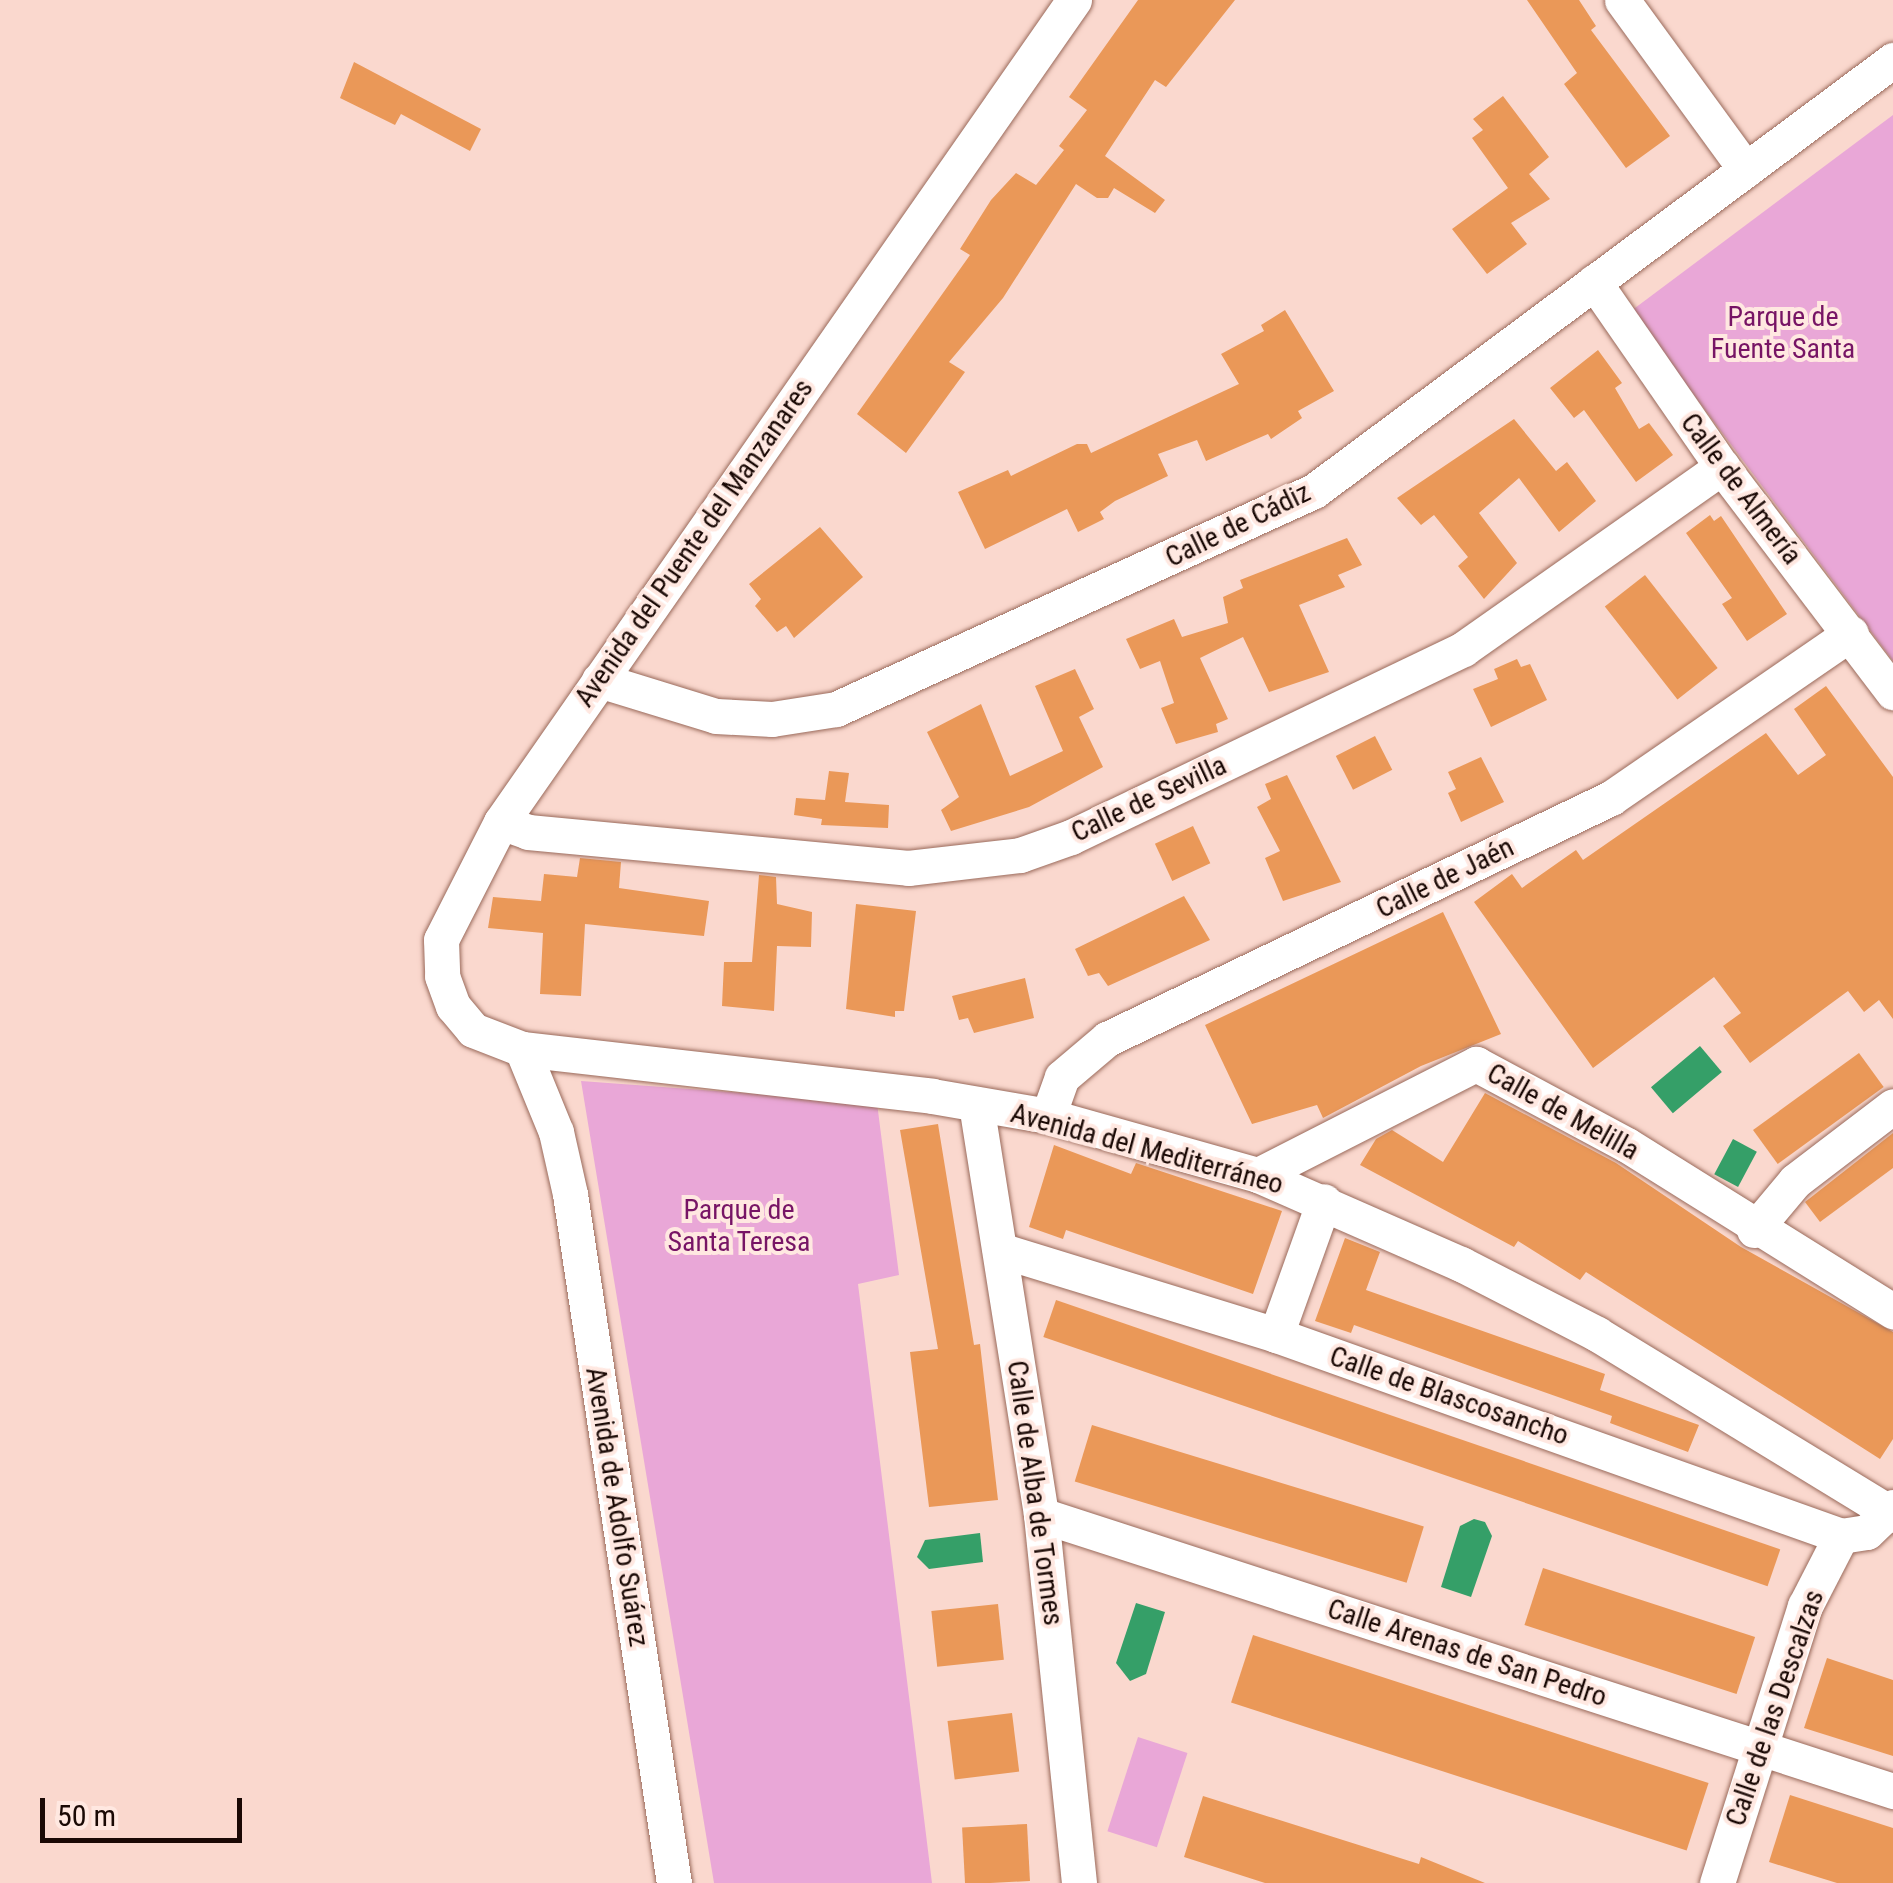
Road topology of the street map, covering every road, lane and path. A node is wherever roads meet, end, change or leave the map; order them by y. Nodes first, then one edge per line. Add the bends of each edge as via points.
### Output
1 (1074, 0) edge
2 (1622, 0) edge
3 (1893, 60) edge
4 (1746, 170) junction
5 (1594, 282) junction
6 (1722, 467) junction
7 (1851, 634) junction
8 (599, 680) junction
9 (1893, 692) edge
10 (502, 822) junction
11 (522, 1049) junction
12 (560, 1055) junction
13 (976, 1104) junction
14 (1893, 1106) edge
15 (1048, 1116) junction
16 (556, 1132) junction
17 (1258, 1175) junction
18 (1324, 1201) junction
19 (1754, 1230) junction
20 (1000, 1250) junction
21 (1893, 1311) edge
22 (1276, 1335) junction
23 (1892, 1512) edge
24 (1041, 1515) junction
25 (1841, 1536) junction
26 (1760, 1748) junction
27 (1893, 1790) edge
28 (1089, 1880) edge
29 (674, 1883) edge
30 (1717, 1883) edge

1 - 8 street, Avenida del Puente del Manzanares
2 - 4 street
3 - 4 street, Calle de Cádiz
4 - 5 street, Calle de Cádiz
5 - 6 street, Calle de Almería
5 - 8 street, Calle de Cádiz via 1314,490 836,709 772,719 716,716
6 - 7 street, Calle de Almería
6 - 10 street, Calle de Sevilla via 1463,649 1071,837 1020,854 908,868 528,832
7 - 9 street, Calle de Almería
7 - 15 street, Calle de Jaén via 1612,798 1108,1040 1062,1077
8 - 10 street, Avenida del Puente del Manzanares
10 - 11 street, Avenida del Puente del Manzanares via 446,926 442,976 453,1006 473,1030
11 - 12 street, Avenida del Puente del Manzanares
11 - 16 street, Avenida de Adolfo Suárez
12 - 13 street, Avenida del Mediterráneo
12 - 16 street, Avenida de Adolfo Suárez
13 - 15 street, Avenida del Mediterráneo
13 - 20 street, Calle de Alba de Tormes
14 - 19 street via 1795,1181
15 - 17 street, Avenida del Mediterráneo
16 - 29 street, Avenida de Adolfo Suárez
17 - 18 street, Avenida del Mediterráneo
17 - 19 street, Calle de Melilla via 1476,1064 1627,1145
18 - 22 street
18 - 23 street, Avenida del Mediterráneo via 1597,1334
19 - 21 street, Calle de Melilla
20 - 22 street, Calle de Blascosancho
20 - 24 street, Calle de Alba de Tormes
22 - 25 street, Calle de Blascosancho
23 - 25 street via 1867,1532
24 - 26 street, Calle Arenas de San Pedro
24 - 28 street, Calle de Alba de Tormes
25 - 26 street, Calle de las Descalzas via 1805,1606
26 - 27 street, Calle Arenas de San Pedro
26 - 30 street, Calle de las Descalzas

